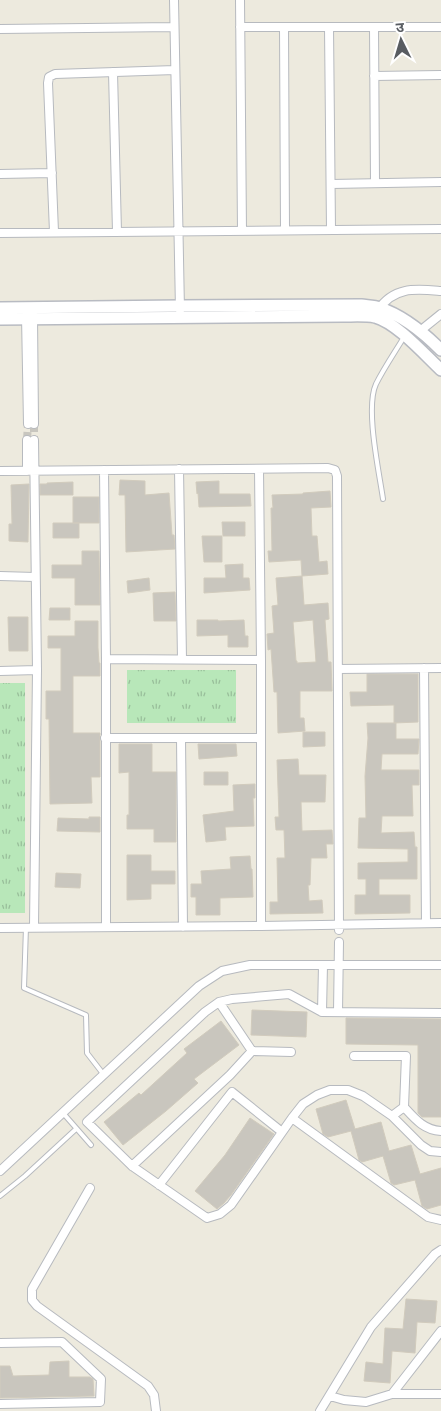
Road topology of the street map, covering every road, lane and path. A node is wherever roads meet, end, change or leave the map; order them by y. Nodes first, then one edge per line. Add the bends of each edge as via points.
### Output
1 (174, 0) edge
2 (240, 0) edge
3 (174, 27) junction
4 (240, 27) junction
5 (284, 27) junction
6 (329, 27) junction
7 (374, 27) junction
8 (441, 27) edge
9 (0, 29) edge
10 (175, 70) junction
11 (112, 72) junction
12 (441, 75) edge
13 (374, 76) junction
14 (52, 173) junction
15 (0, 174) edge
16 (441, 182) edge
17 (375, 183) junction
18 (331, 184) junction
19 (441, 229) edge
20 (242, 230) junction
21 (285, 230) junction
22 (331, 230) junction
23 (178, 231) junction
24 (54, 232) junction
25 (117, 232) junction
26 (0, 233) edge
27 (441, 291) edge
28 (0, 308) edge
29 (180, 311) junction
30 (377, 312) junction
31 (29, 314) junction
32 (441, 314) edge
33 (0, 319) edge
34 (420, 331) junction
35 (405, 335) junction
36 (441, 350) edge
37 (441, 370) edge
38 (31, 424) tunnel mouth
39 (31, 440) tunnel mouth
40 (179, 469) junction
41 (259, 469) junction
42 (104, 470) junction
43 (0, 471) edge
44 (31, 471) junction
45 (383, 500) dead end
46 (0, 576) edge
47 (35, 576) junction
48 (106, 659) junction
49 (182, 659) junction
50 (261, 660) junction
51 (424, 668) junction
52 (441, 668) edge
53 (338, 669) junction
54 (37, 670) junction
55 (0, 671) edge
56 (105, 738) junction
57 (181, 738) junction
58 (260, 738) junction
59 (426, 923) junction
60 (441, 923) edge
61 (183, 926) junction
62 (261, 926) junction
63 (30, 927) junction
64 (106, 927) junction
65 (339, 927) junction
66 (0, 928) edge
67 (339, 942) dead end
68 (441, 965) edge
69 (323, 966) junction
70 (339, 966) junction
71 (219, 1002) junction
72 (322, 1012) junction
73 (338, 1012) junction
74 (441, 1013) edge
75 (252, 1051) junction
76 (291, 1052) dead end
77 (354, 1056) dead end
78 (104, 1075) junction
79 (404, 1107) junction
80 (63, 1113) junction
81 (392, 1116) junction
82 (292, 1118) junction
83 (76, 1129) junction
84 (441, 1131) edge
85 (282, 1132) junction
86 (91, 1145) dead end
87 (441, 1152) edge
88 (132, 1166) junction
89 (0, 1171) edge
90 (159, 1185) junction
91 (90, 1188) dead end
92 (0, 1196) edge
93 (441, 1220) edge
94 (441, 1250) edge
95 (441, 1331) edge
96 (0, 1343) edge
97 (392, 1394) junction
98 (441, 1394) edge
99 (330, 1396) junction
100 (0, 1404) edge
101 (156, 1411) edge
102 (320, 1411) edge

1 - 3 street
2 - 4 street
3 - 9 street
3 - 10 street
4 - 5 street
4 - 20 street
5 - 6 street
5 - 21 street
6 - 7 street
6 - 18 street
7 - 8 street
7 - 13 street
10 - 11 street
10 - 23 street
11 - 14 street via 55,74 49,77
11 - 25 street
12 - 13 street
13 - 17 street
14 - 15 street
14 - 24 street
16 - 17 street
17 - 18 street
18 - 22 street
19 - 22 street
20 - 21 street
20 - 23 street
21 - 22 street
23 - 25 street
23 - 29 street
24 - 25 street
24 - 26 street
27 - 30 street via 405,290 394,294
28 - 31 street
29 - 30 street via 343,305
29 - 31 street
30 - 34 street via 400,317
30 - 35 street
31 - 33 street
31 - 38 street
32 - 34 street
34 - 36 street
35 - 37 street
35 - 45 lane via 376,385 372,399 373,432
39 - 44 street
40 - 41 street
40 - 42 street
40 - 49 street
41 - 50 street
41 - 53 street via 328,468 335,470 338,476
42 - 44 street
42 - 48 street
43 - 44 street
44 - 47 street
46 - 47 street
47 - 54 street
48 - 49 street
48 - 56 street
49 - 50 street
50 - 58 street
51 - 52 street
51 - 53 street
51 - 59 street
53 - 65 street
54 - 55 street
54 - 63 street
56 - 57 street
56 - 64 street
57 - 58 street
57 - 61 street
58 - 62 street
59 - 60 street
59 - 65 street
61 - 62 street
61 - 64 street
62 - 65 street
63 - 64 street
63 - 66 street
63 - 78 lane via 24,988 86,1015 87,1053
67 - 70 street
68 - 70 street
69 - 70 street
69 - 72 street
69 - 78 street via 250,965 222,971 199,986
70 - 73 street
71 - 72 street via 289,994
71 - 75 street
71 - 88 street via 87,1122
72 - 73 street
73 - 74 street
75 - 76 street
75 - 88 street via 230,1076
77 - 79 street via 406,1056
78 - 80 street
79 - 81 street
79 - 84 street via 420,1124
80 - 83 lane
80 - 89 street
81 - 82 street via 363,1096 348,1090 330,1090 303,1104
81 - 87 street via 421,1145 430,1151
82 - 85 street
82 - 93 street via 428,1217
83 - 86 lane
83 - 92 lane
85 - 90 street via 231,1205 220,1214 207,1218
85 - 90 street via 232,1092
88 - 90 street
91 - 101 street via 32,1289 32,1300 148,1386 154,1395
94 - 99 street via 371,1327
95 - 97 street
96 - 100 street via 62,1342 101,1378 100,1402
97 - 98 street
97 - 99 street via 366,1402
99 - 102 street

